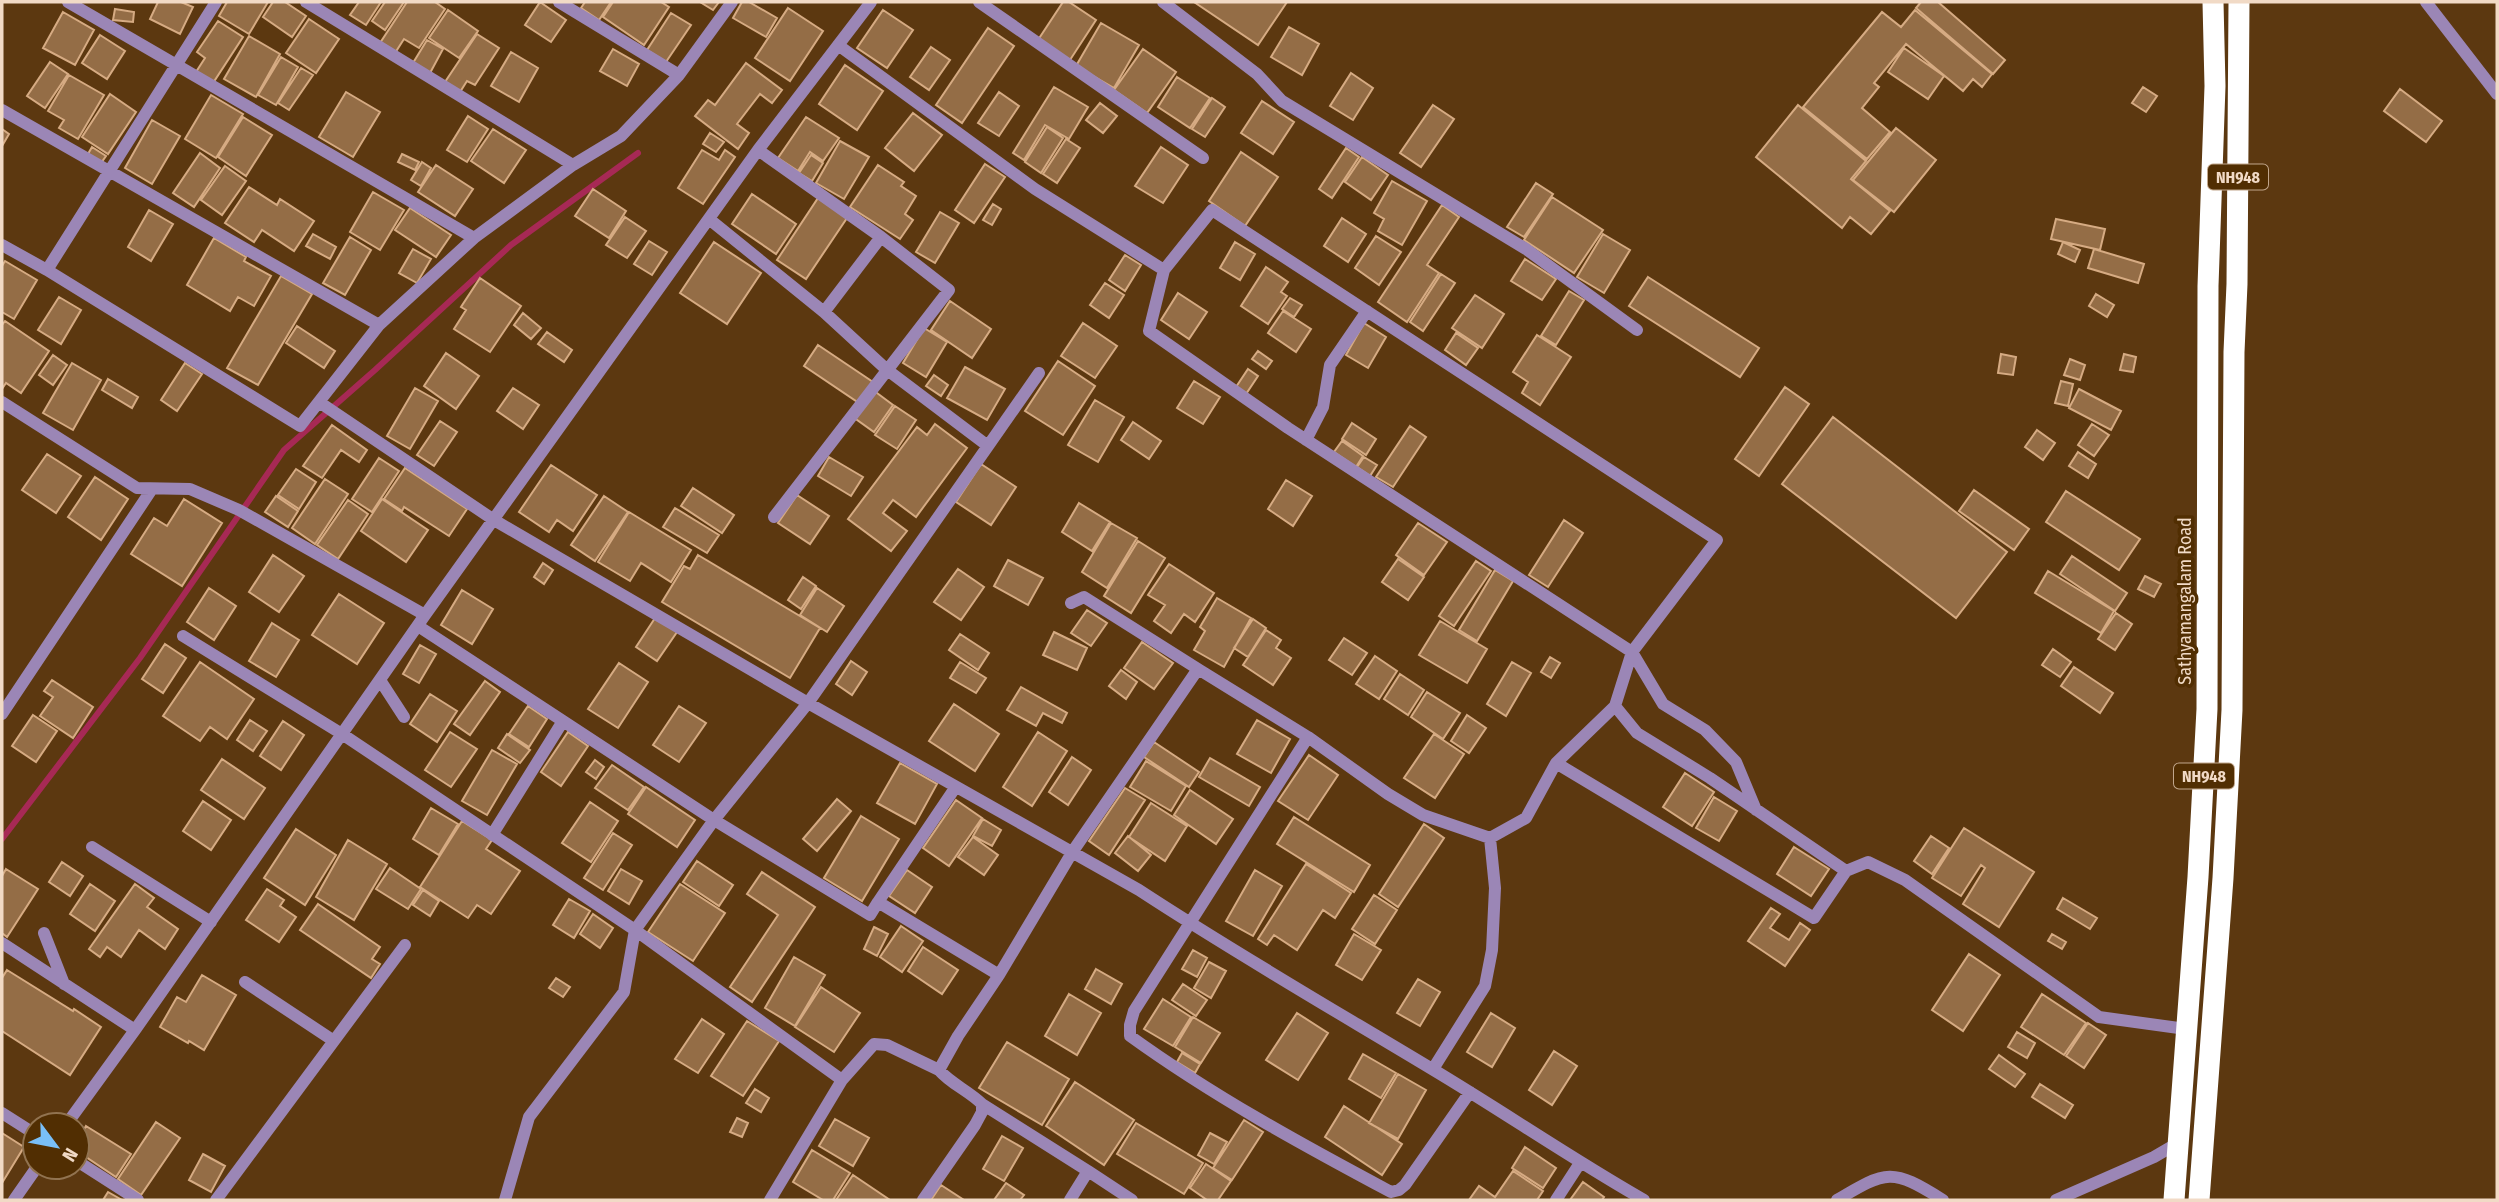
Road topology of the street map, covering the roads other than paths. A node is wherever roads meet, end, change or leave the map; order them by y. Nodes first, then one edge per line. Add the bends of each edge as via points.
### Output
1 (68, 2) edge
2 (216, 2) edge
3 (306, 2) edge
4 (559, 2) edge
5 (732, 2) edge
6 (871, 2) edge
7 (979, 2) edge
8 (1163, 2) edge
9 (2213, 2) edge
10 (2426, 2) edge
11 (2241, 8) edge
12 (838, 45) junction
13 (176, 66) junction
14 (679, 75) junction
15 (2497, 94) edge
16 (2, 110) edge
17 (758, 150) junction
18 (1203, 158) dead end
19 (573, 164) junction
20 (109, 173) junction
21 (709, 219) junction
22 (881, 237) junction
23 (474, 238) junction
24 (2, 245) edge
25 (47, 270) junction
26 (1164, 270) junction
27 (1367, 311) junction
28 (824, 312) junction
29 (379, 324) junction
30 (1637, 330) dead end
31 (886, 369) junction
32 (1039, 373) dead end
33 (2, 402) edge
34 (321, 403) junction
35 (1306, 440) junction
36 (988, 446) junction
37 (152, 489) junction
38 (774, 517) dead end
39 (494, 520) junction
40 (1070, 603) dead end
41 (421, 621) junction
42 (183, 636) dead end
43 (1632, 652) junction
44 (1198, 669) junction
45 (380, 680) junction
46 (808, 703) junction
47 (1615, 706) junction
48 (2, 714) edge
49 (404, 717) dead end
50 (563, 721) junction
51 (342, 734) junction
52 (1308, 737) junction
53 (1556, 763) junction
54 (956, 788) junction
55 (1756, 810) junction
56 (714, 820) junction
57 (492, 835) junction
58 (1490, 838) junction
59 (92, 848) dead end
60 (1073, 851) junction
61 (1846, 871) junction
62 (878, 902) junction
63 (211, 922) junction
64 (1189, 923) junction
65 (635, 930) junction
66 (44, 933) dead end
67 (2, 943) edge
68 (405, 945) dead end
69 (999, 975) junction
70 (245, 982) dead end
71 (65, 984) junction
72 (2186, 1029) junction
73 (135, 1030) junction
74 (334, 1041) junction
75 (1433, 1069) junction
76 (939, 1070) junction
77 (842, 1080) junction
78 (1470, 1092) junction
79 (982, 1104) junction
80 (76, 1111) edge
81 (2, 1113) edge
82 (21, 1125) edge
83 (2178, 1143) junction
84 (1580, 1163) junction
85 (91, 1170) edge
86 (1088, 1171) junction
87 (27, 1181) edge
88 (14, 1200) edge
89 (138, 1200) edge
90 (216, 1200) edge
91 (505, 1200) edge
92 (770, 1200) edge
93 (923, 1200) edge
94 (1070, 1200) edge
95 (1132, 1200) edge
96 (1556, 1200) edge
97 (1644, 1200) edge
98 (1837, 1200) edge
99 (1943, 1200) edge
100 (2056, 1200) edge
101 (2174, 1200) edge
102 (2199, 1200) edge

1 - 13 street
2 - 13 street
3 - 19 street
4 - 14 street
5 - 14 street
6 - 12 street
7 - 18 street
8 - 30 street via 1257,74 1282,101 1526,249
9 - 72 highway, Sathyamangalam Road / NH948 via 2207,709
10 - 15 street
11 - 102 highway, NH948 via 2232,710
12 - 17 street
12 - 26 street via 1035,189
13 - 20 street
13 - 23 street
14 - 19 street via 621,136
16 - 20 street
17 - 21 street
17 - 22 street
19 - 23 street
20 - 25 street
20 - 29 street
21 - 28 street
21 - 39 street
22 - 28 street
22 - 31 street via 949,290
23 - 29 street
24 - 25 street
25 - 34 street via 300,426
26 - 27 street via 1212,210
26 - 35 street via 1149,331
27 - 35 street via 1330,365 1323,407
27 - 43 street via 1717,540
28 - 31 street
29 - 34 street
31 - 36 street
31 - 38 street
32 - 36 street
33 - 37 street via 137,488
34 - 39 street
35 - 43 street
36 - 46 street
37 - 41 street via 190,489 244,513
37 - 48 street
39 - 41 street
39 - 46 street
40 - 44 street via 1084,597
41 - 45 street
41 - 50 street
42 - 51 street
43 - 47 street
43 - 55 street via 1663,704 1705,730 1735,762
44 - 52 street
44 - 60 street
45 - 49 street
45 - 51 street
46 - 54 street
46 - 56 street
47 - 53 street
47 - 55 street via 1637,733
50 - 56 street
50 - 57 street
51 - 57 street
51 - 63 street
52 - 58 street via 1423,816
52 - 64 street
53 - 58 street via 1527,817
53 - 61 street via 1814,918
54 - 60 street
54 - 62 street
55 - 61 street
56 - 62 street via 870,915
56 - 65 street
57 - 65 street
58 - 75 street via 1495,888 1485,986
59 - 63 street
60 - 64 street
60 - 69 street
61 - 72 street via 1868,862 1905,880 2099,1017
62 - 69 street
63 - 73 street
64 - 75 street
64 - 78 street via 1134,1011 1130,1036 1273,1129 1391,1192 1399,1191
65 - 77 street
65 - 91 street via 624,992 529,1116
66 - 71 street
67 - 71 street
68 - 74 street
69 - 76 street
70 - 74 street
71 - 73 street
72 - 83 highway, Sathyamangalam Road / NH948
73 - 80 street
74 - 90 street
75 - 78 street
76 - 77 street via 887,1045 874,1044
76 - 79 street
77 - 92 street
78 - 84 street
79 - 86 street
79 - 93 street via 975,1125
81 - 82 street
83 - 100 street
83 - 101 highway, Sathyamangalam Road / NH948
84 - 96 street
84 - 97 street
85 - 89 street
86 - 94 street
86 - 95 street
87 - 88 street
98 - 99 street via 1873,1179 1892,1175

